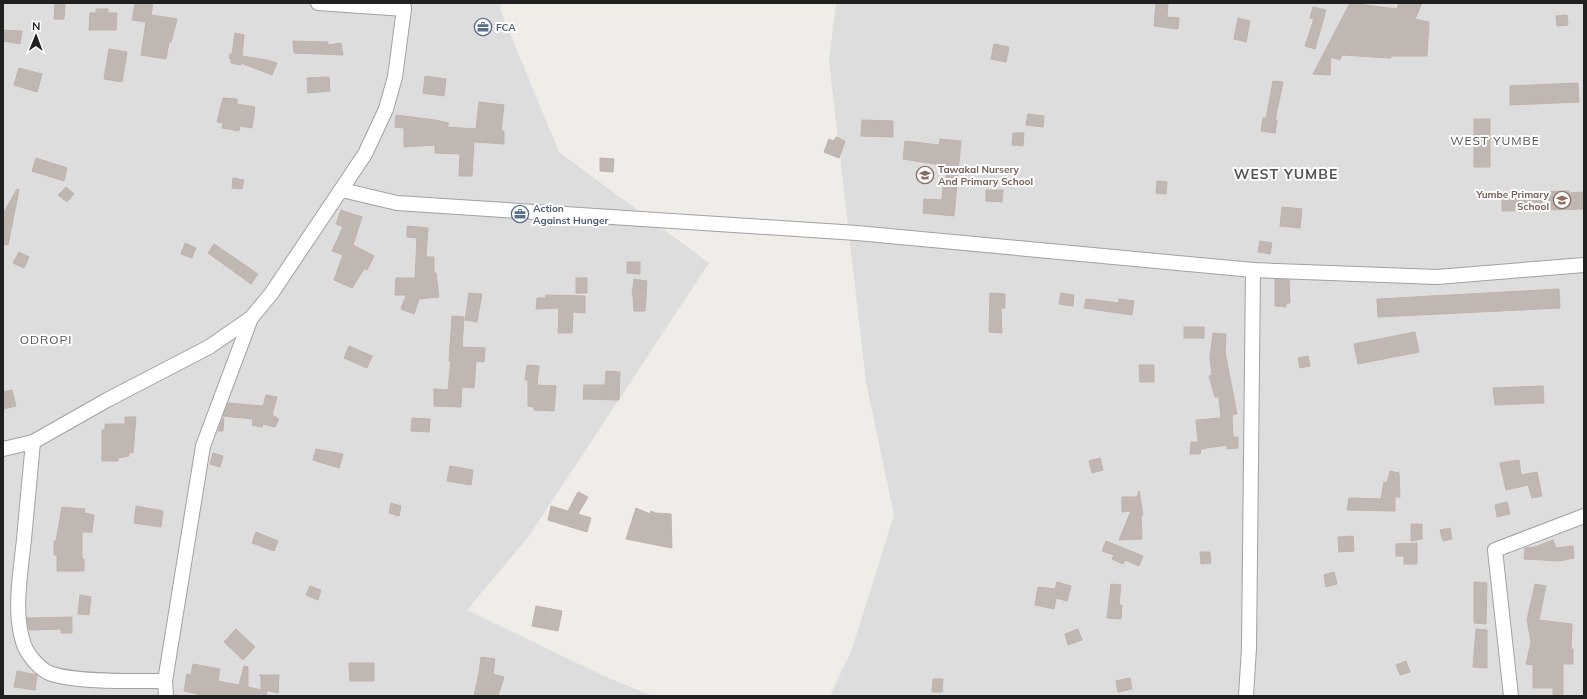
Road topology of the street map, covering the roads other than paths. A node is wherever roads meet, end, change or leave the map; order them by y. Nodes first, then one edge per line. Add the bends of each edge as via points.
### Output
1 (318, 3) edge
2 (404, 6) edge
3 (342, 190) junction
4 (1584, 264) edge
5 (1253, 270) junction
6 (252, 318) junction
7 (33, 442) junction
8 (3, 449) edge
9 (1584, 516) edge
10 (165, 681) junction
11 (166, 696) edge
12 (1246, 696) edge
13 (1511, 696) edge

1 - 2 street
2 - 3 street via 395,77 386,109 365,154
3 - 5 street via 397,203 857,233
3 - 6 street
4 - 5 street via 1437,277
5 - 12 street via 1249,648
6 - 7 street via 209,348 107,400
6 - 10 street via 203,446
7 - 8 street
7 - 10 street via 19,598 23,642 37,664 48,672 68,677
9 - 13 street via 1496,550
10 - 11 street

